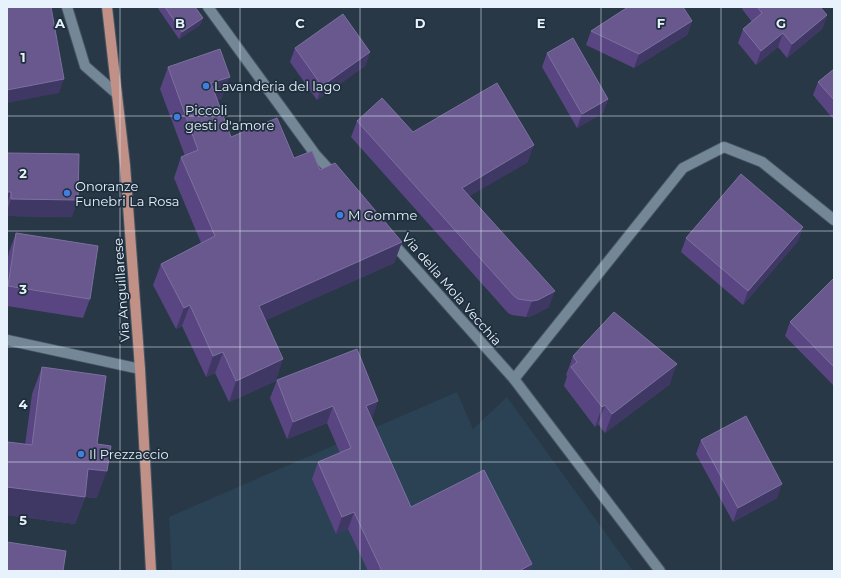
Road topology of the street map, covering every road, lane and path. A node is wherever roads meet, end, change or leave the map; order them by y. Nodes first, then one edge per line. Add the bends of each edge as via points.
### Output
1 (67, 7) edge
2 (107, 7) edge
3 (208, 7) edge
4 (117, 94) junction
5 (341, 184) edge
6 (834, 220) edge
7 (383, 231) edge
8 (7, 340) edge
9 (140, 369) junction
10 (514, 379) junction
11 (151, 571) edge
12 (660, 571) edge

1 - 4 street via 85,66
2 - 4 main road, Via Anguillarese
3 - 5 street via 311,148
4 - 9 main road, Via Anguillarese
6 - 10 street via 762,162 724,147 683,168
7 - 10 street, Via della Mola Vecchia
8 - 9 street
9 - 11 main road, Via Anguillarese
10 - 12 street, Via della Mola Vecchia

